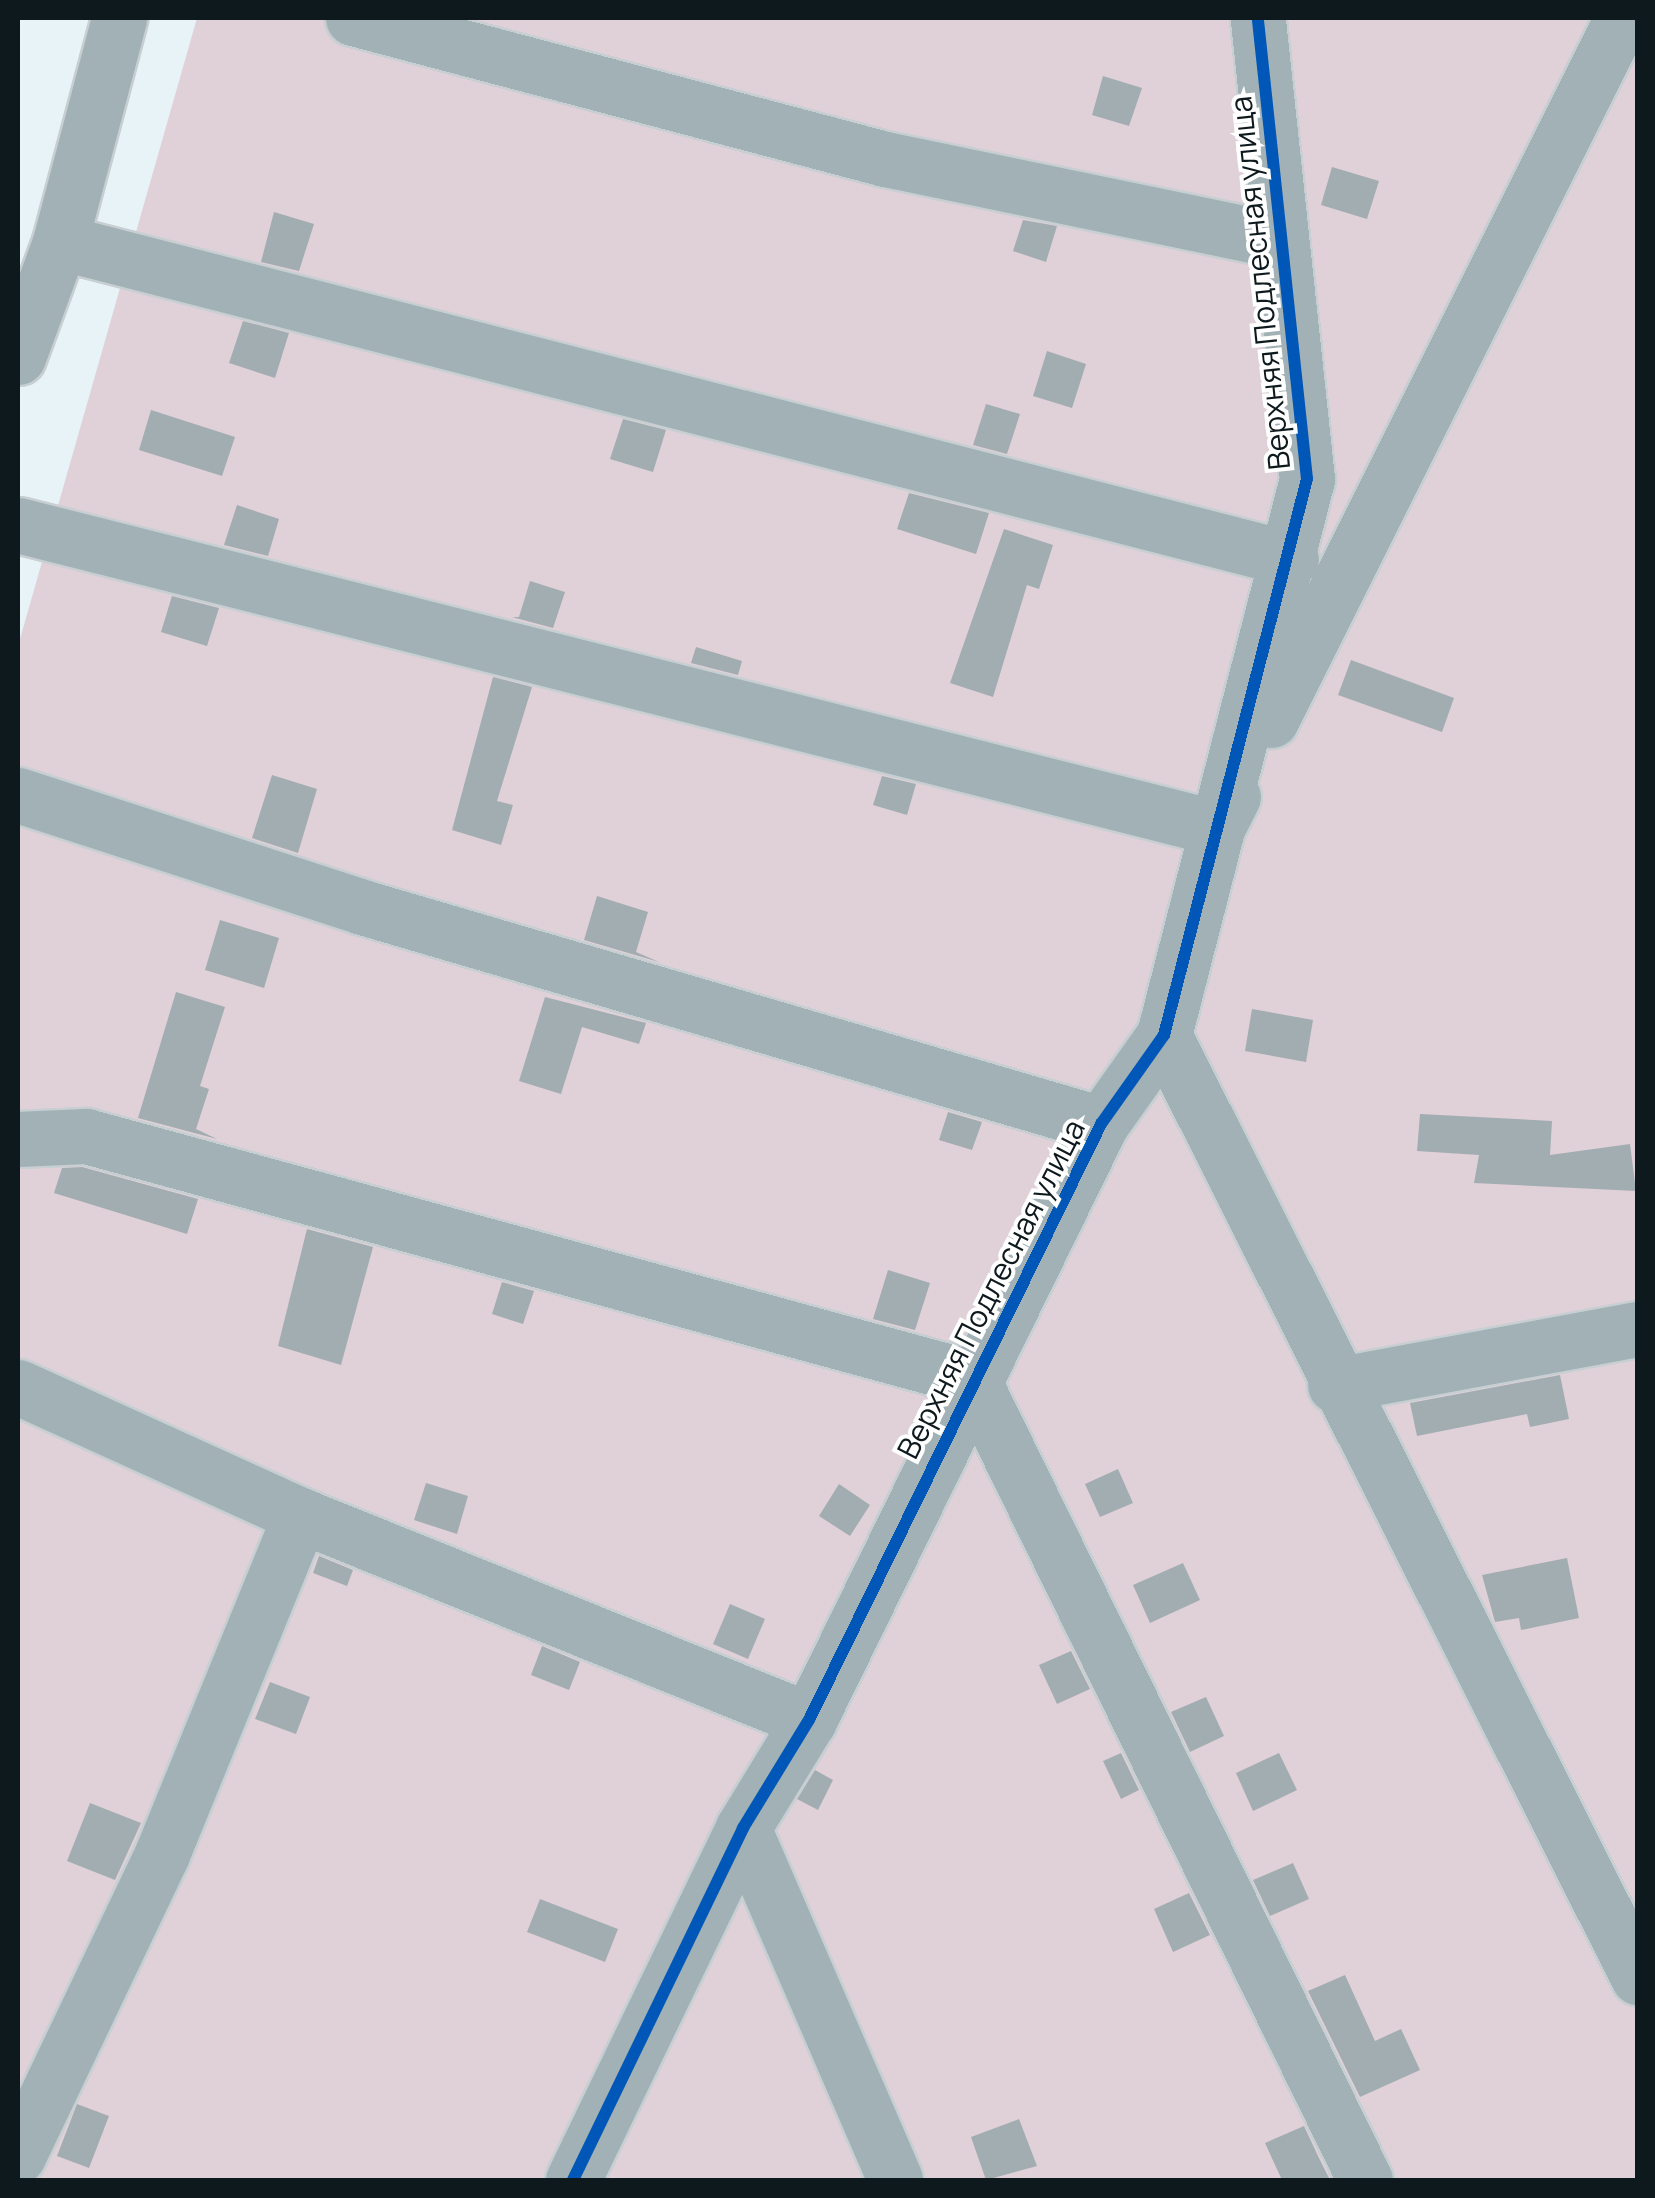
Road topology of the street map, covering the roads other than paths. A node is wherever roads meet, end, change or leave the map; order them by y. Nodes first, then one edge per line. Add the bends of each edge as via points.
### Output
1 (119, 18) edge
2 (352, 18) edge
3 (1258, 18) edge
4 (1622, 18) edge
5 (1276, 240) junction
6 (60, 242) junction
7 (18, 357) edge
8 (18, 524) edge
9 (1290, 559) junction
10 (18, 795) edge
11 (1217, 828) junction
12 (1164, 1034) junction
13 (1101, 1124) junction
14 (18, 1138) edge
15 (1638, 1329) edge
16 (972, 1378) junction
17 (1335, 1385) junction
18 (18, 1387) edge
19 (300, 1515) junction
20 (810, 1720) junction
21 (743, 1828) junction
22 (1638, 1977) edge
23 (18, 2156) edge
24 (573, 2180) edge
25 (895, 2180) edge
26 (1365, 2180) edge

1 - 6 street
2 - 5 street via 885,159
3 - 5 street, Верхняя Подлесная улица
4 - 11 street
5 - 9 street, Верхняя Подлесная улица via 1307,478
6 - 7 street
6 - 9 street
8 - 11 street
9 - 11 street, Верхняя Подлесная улица
10 - 13 street via 362,907
11 - 12 street, Верхняя Подлесная улица
12 - 13 street, Верхняя Подлесная улица
12 - 17 street
13 - 16 street, Верхняя Подлесная улица
14 - 16 street via 86,1136
15 - 17 street
16 - 20 street, Верхняя Подлесная улица
16 - 26 street
17 - 22 street
18 - 19 street
19 - 20 street
19 - 23 street via 162,1854
20 - 21 street, Верхняя Подлесная улица
21 - 24 street, Верхняя Подлесная улица
21 - 25 street

